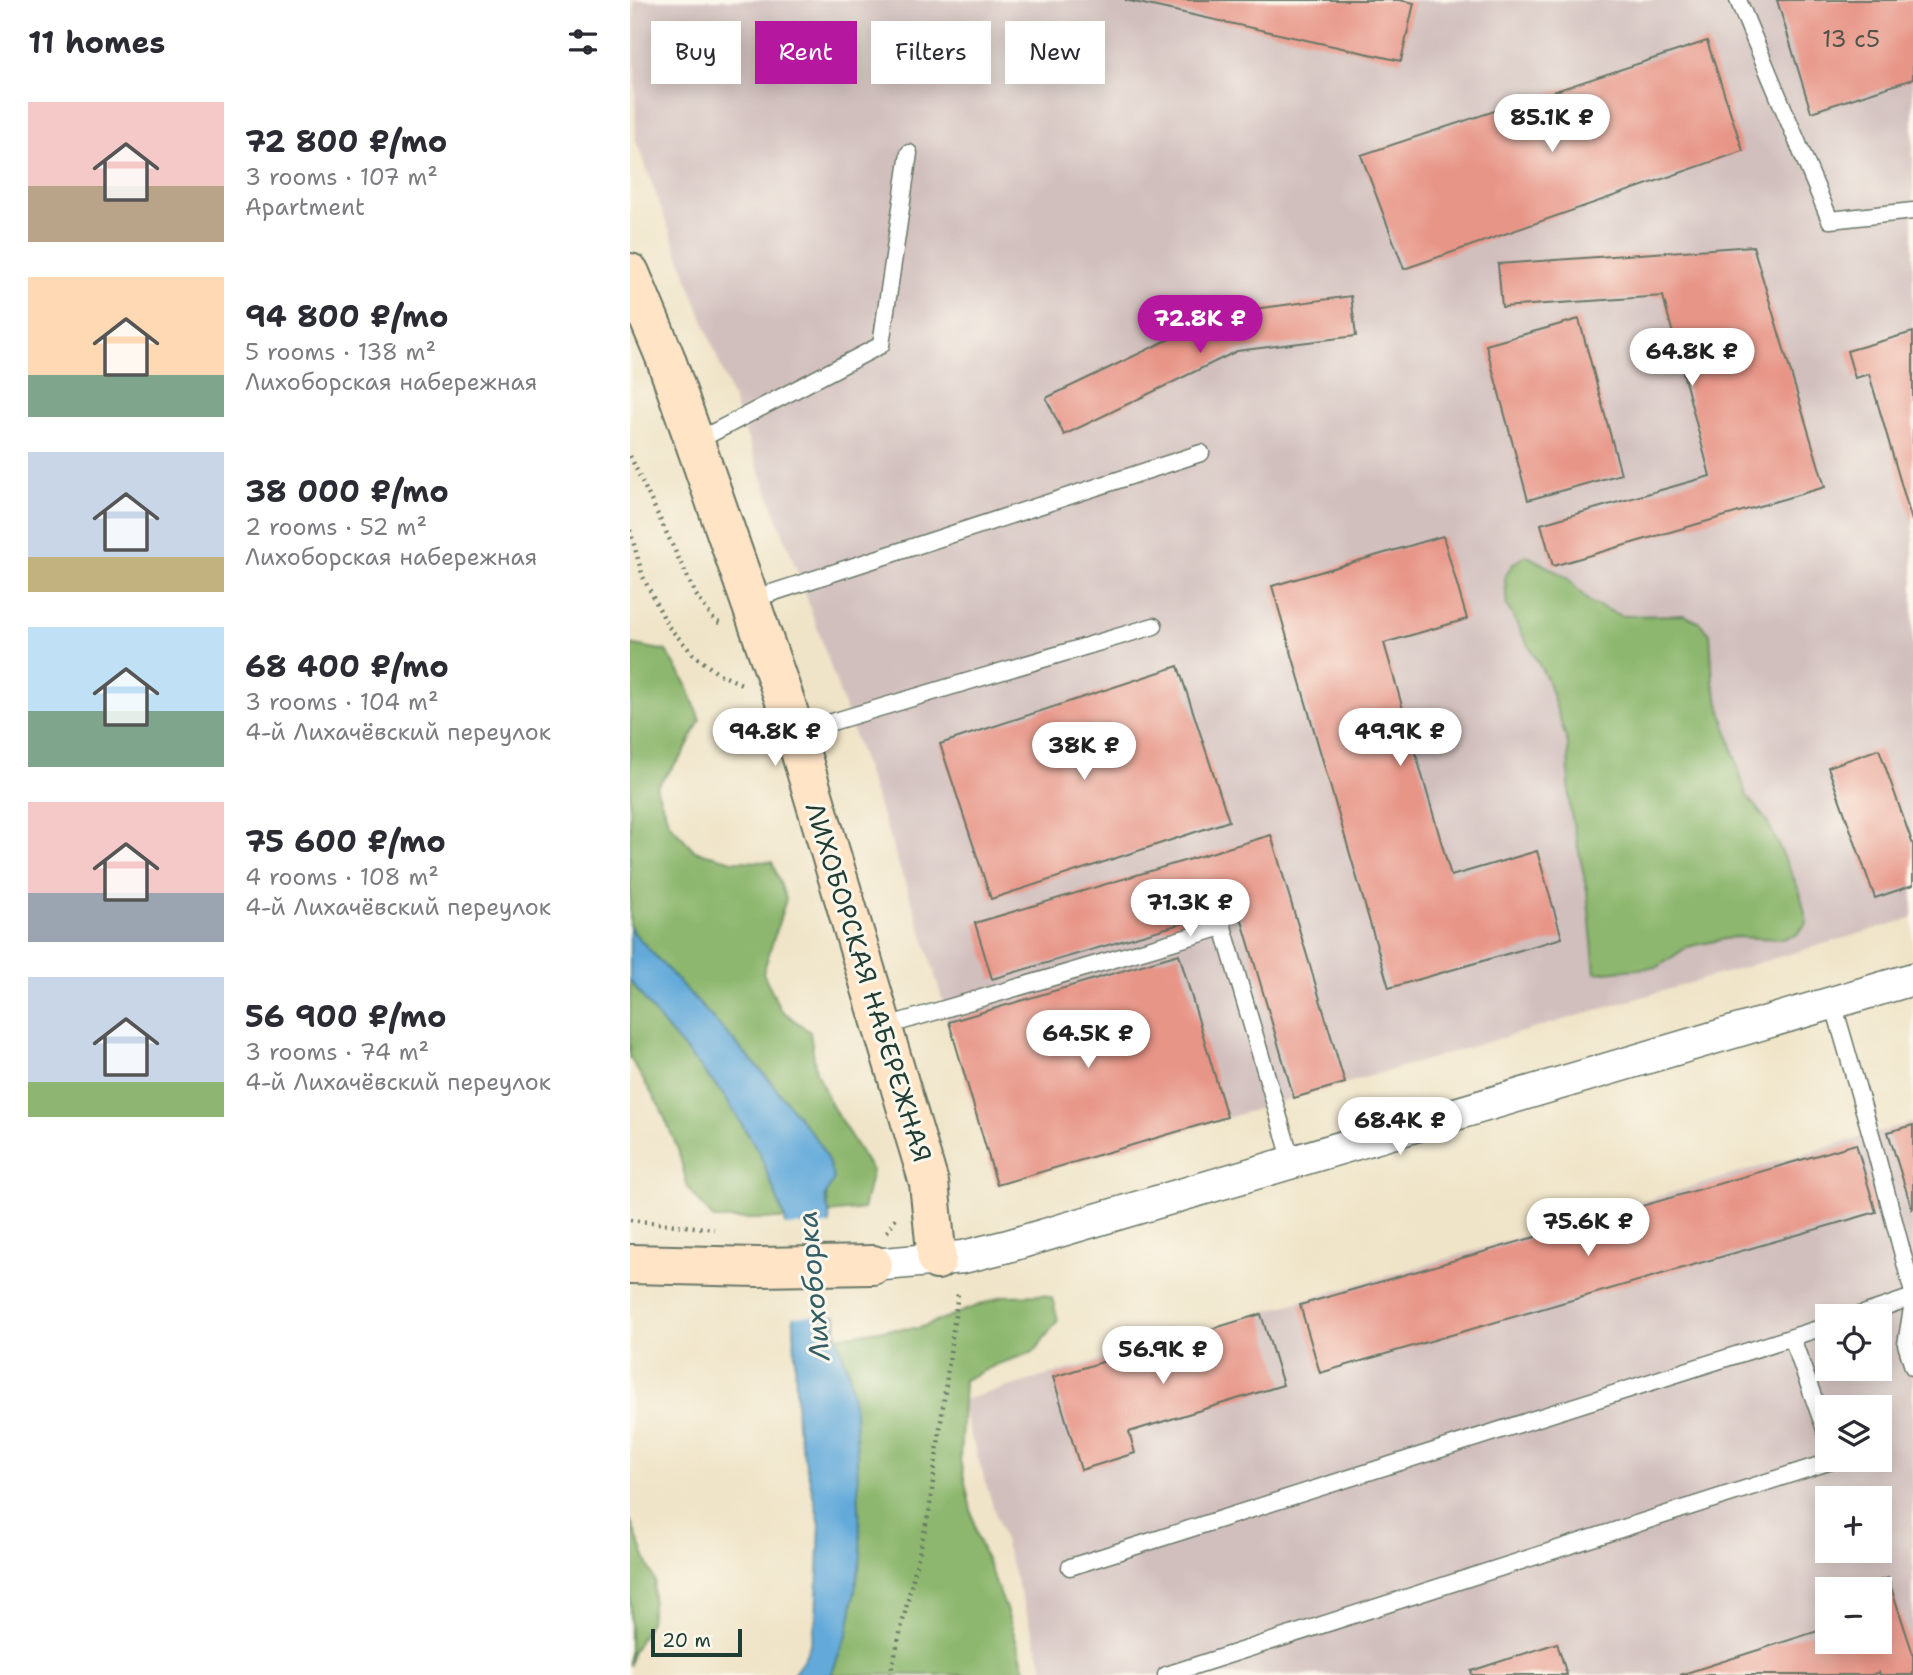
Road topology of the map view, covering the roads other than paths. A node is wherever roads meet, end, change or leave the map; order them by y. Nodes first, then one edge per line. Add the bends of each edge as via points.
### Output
1 (1738, 0) edge
2 (909, 153) dead end
3 (1913, 211) edge
4 (630, 273) edge
5 (695, 442) junction
6 (1201, 453) dead end
7 (739, 613) junction
8 (1154, 626) dead end
9 (795, 733) junction
10 (1913, 979) edge
11 (1833, 1003) junction
12 (883, 1027) junction
13 (1292, 1162) junction
14 (937, 1260) junction
15 (630, 1264) edge
16 (873, 1265) joint
17 (1913, 1297) edge
18 (1892, 1304) edge
19 (1815, 1330) edge
20 (1793, 1338) junction
21 (1913, 1367) edge
22 (1815, 1401) edge
23 (1815, 1466) edge
24 (1070, 1567) dead end
25 (1166, 1675) edge

1 - 3 lane via 1830,220
2 - 5 lane via 881,345
4 - 5 street, ЛИХОБОРСКАЯ НАБЕРЕЖНАЯ
5 - 7 street, ЛИХОБОРСКАЯ НАБЕРЕЖНАЯ
6 - 7 lane
7 - 9 street, ЛИХОБОРСКАЯ НАБЕРЕЖНАЯ
8 - 9 lane
9 - 12 street, ЛИХОБОРСКАЯ НАБЕРЕЖНАЯ
10 - 11 street
11 - 13 street
11 - 17 lane
12 - 13 lane via 1223,927
12 - 14 street, ЛИХОБОРСКАЯ НАБЕРЕЖНАЯ via 929,1183
13 - 14 street via 1008,1246
14 - 16 street
15 - 16 street
17 - 18 lane
17 - 21 lane via 1906,1344
19 - 20 lane
20 - 22 lane
20 - 24 lane
23 - 25 lane

